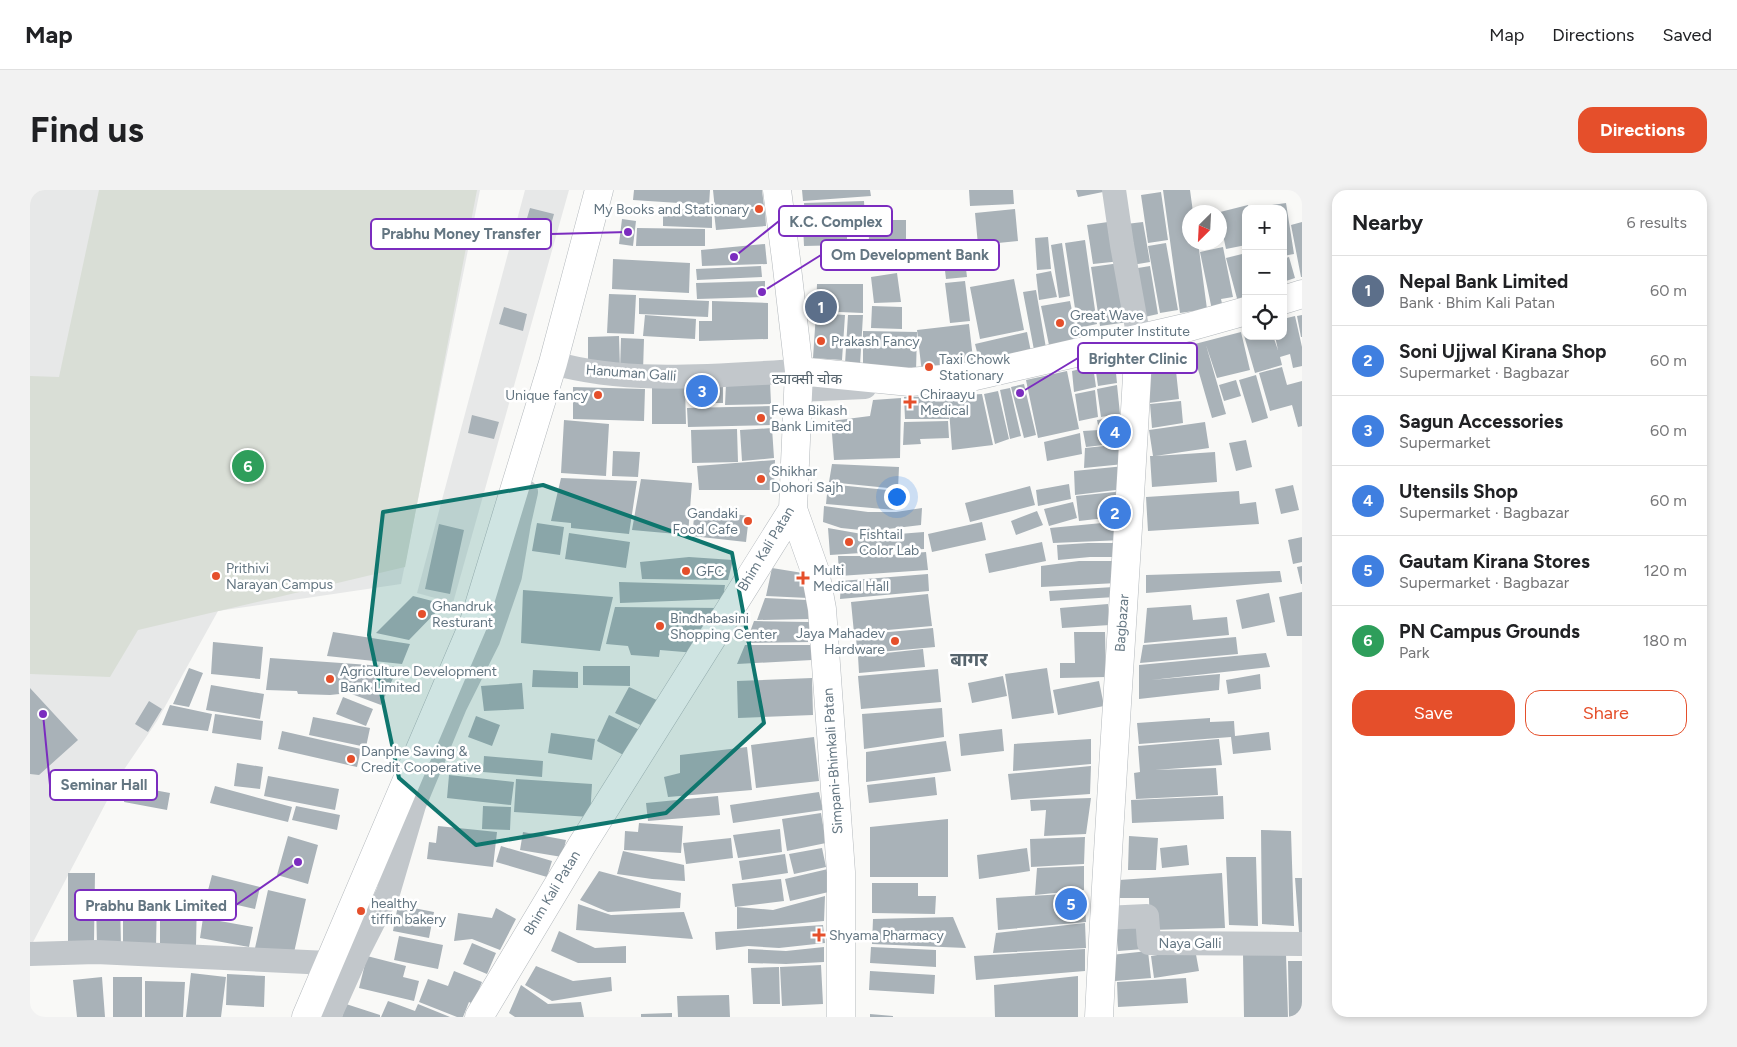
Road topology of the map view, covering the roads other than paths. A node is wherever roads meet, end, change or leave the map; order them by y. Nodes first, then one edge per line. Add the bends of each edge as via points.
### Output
1 (599, 190) edge
2 (777, 190) edge
3 (1114, 190) edge
4 (1302, 294) edge
5 (1287, 299) edge
6 (1302, 308) edge
7 (1242, 312) edge
8 (1287, 313) edge
9 (1242, 325) edge
10 (1139, 345) junction
11 (559, 365) junction
12 (799, 380) junction
13 (793, 509) junction
14 (1104, 918) junction
15 (1302, 944) edge
16 (30, 954) edge
17 (328, 963) junction
18 (306, 1017) edge
19 (329, 1017) edge
20 (479, 1017) edge
21 (841, 1017) edge
22 (1099, 1017) edge

1 - 11 main road
2 - 12 main road, Bhim Kali Patan
3 - 10 street
4 - 5 main road
6 - 8 street
7 - 10 main road
9 - 10 street via 1200,337
10 - 12 main road via 975,376 910,382
10 - 14 main road, Bagbazar
11 - 12 street, Hanuman Galli via 606,374
11 - 17 main road via 473,625
11 - 19 street via 518,523 510,576 488,640 455,706 414,806 388,893
12 - 13 main road, Bhim Kali Patan
13 - 20 main road, Bhim Kali Patan via 582,845
13 - 21 main road, Simpani-Bhimkali Patan via 815,571 824,632 841,872
14 - 15 street, Naya Galli via 1147,916 1149,943
14 - 22 main road, Bagbazar
16 - 17 street via 96,952
17 - 18 main road

